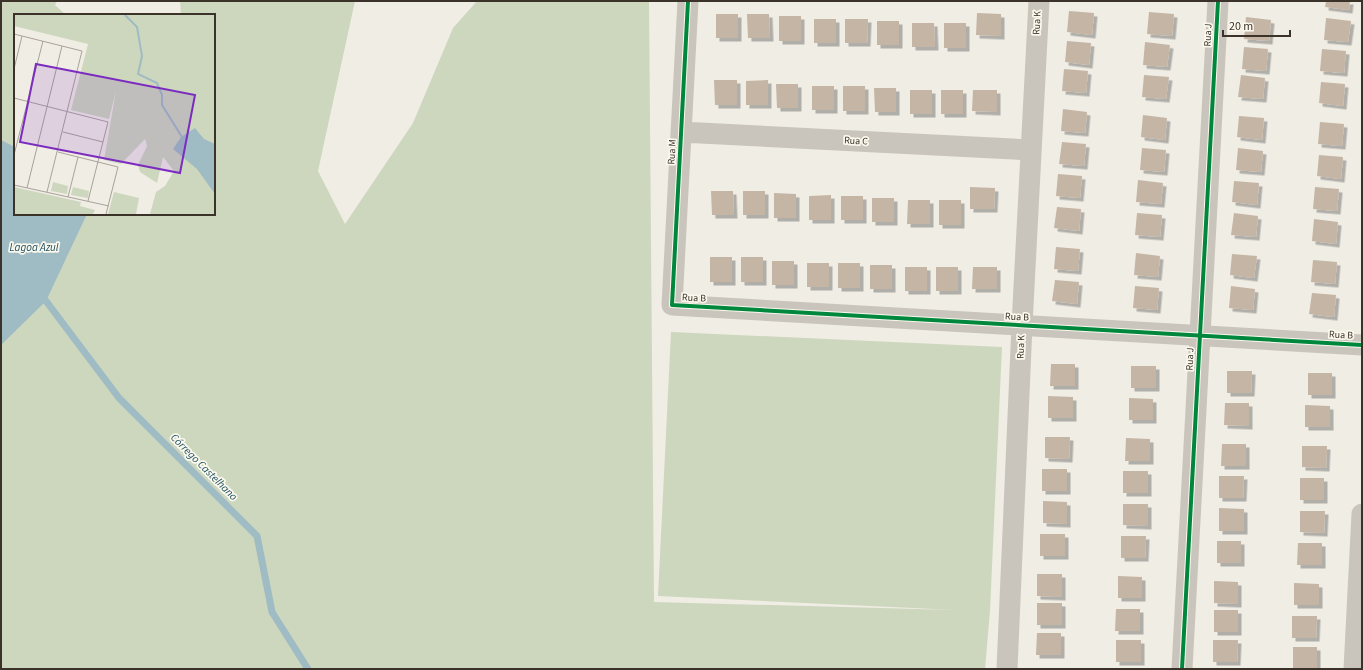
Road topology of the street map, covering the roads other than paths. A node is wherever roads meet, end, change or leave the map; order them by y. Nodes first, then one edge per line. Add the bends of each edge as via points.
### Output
1 (688, 1) edge
2 (1038, 1) edge
3 (1218, 1) edge
4 (681, 132) junction
5 (1031, 150) junction
6 (672, 305) joint
7 (1022, 325) junction
8 (1199, 335) junction
9 (1362, 345) edge
10 (1362, 514) edge
11 (1007, 669) edge
12 (1182, 669) edge
13 (1354, 669) edge

1 - 4 street, Rua M
2 - 5 street, Rua K
3 - 8 street, Rua J
4 - 5 street, Rua C
4 - 6 street, Rua M
5 - 7 street, Rua K
6 - 7 street, Rua B
7 - 8 street, Rua B
7 - 11 street, Rua K
8 - 9 street, Rua B
8 - 12 street, Rua J
10 - 13 street

